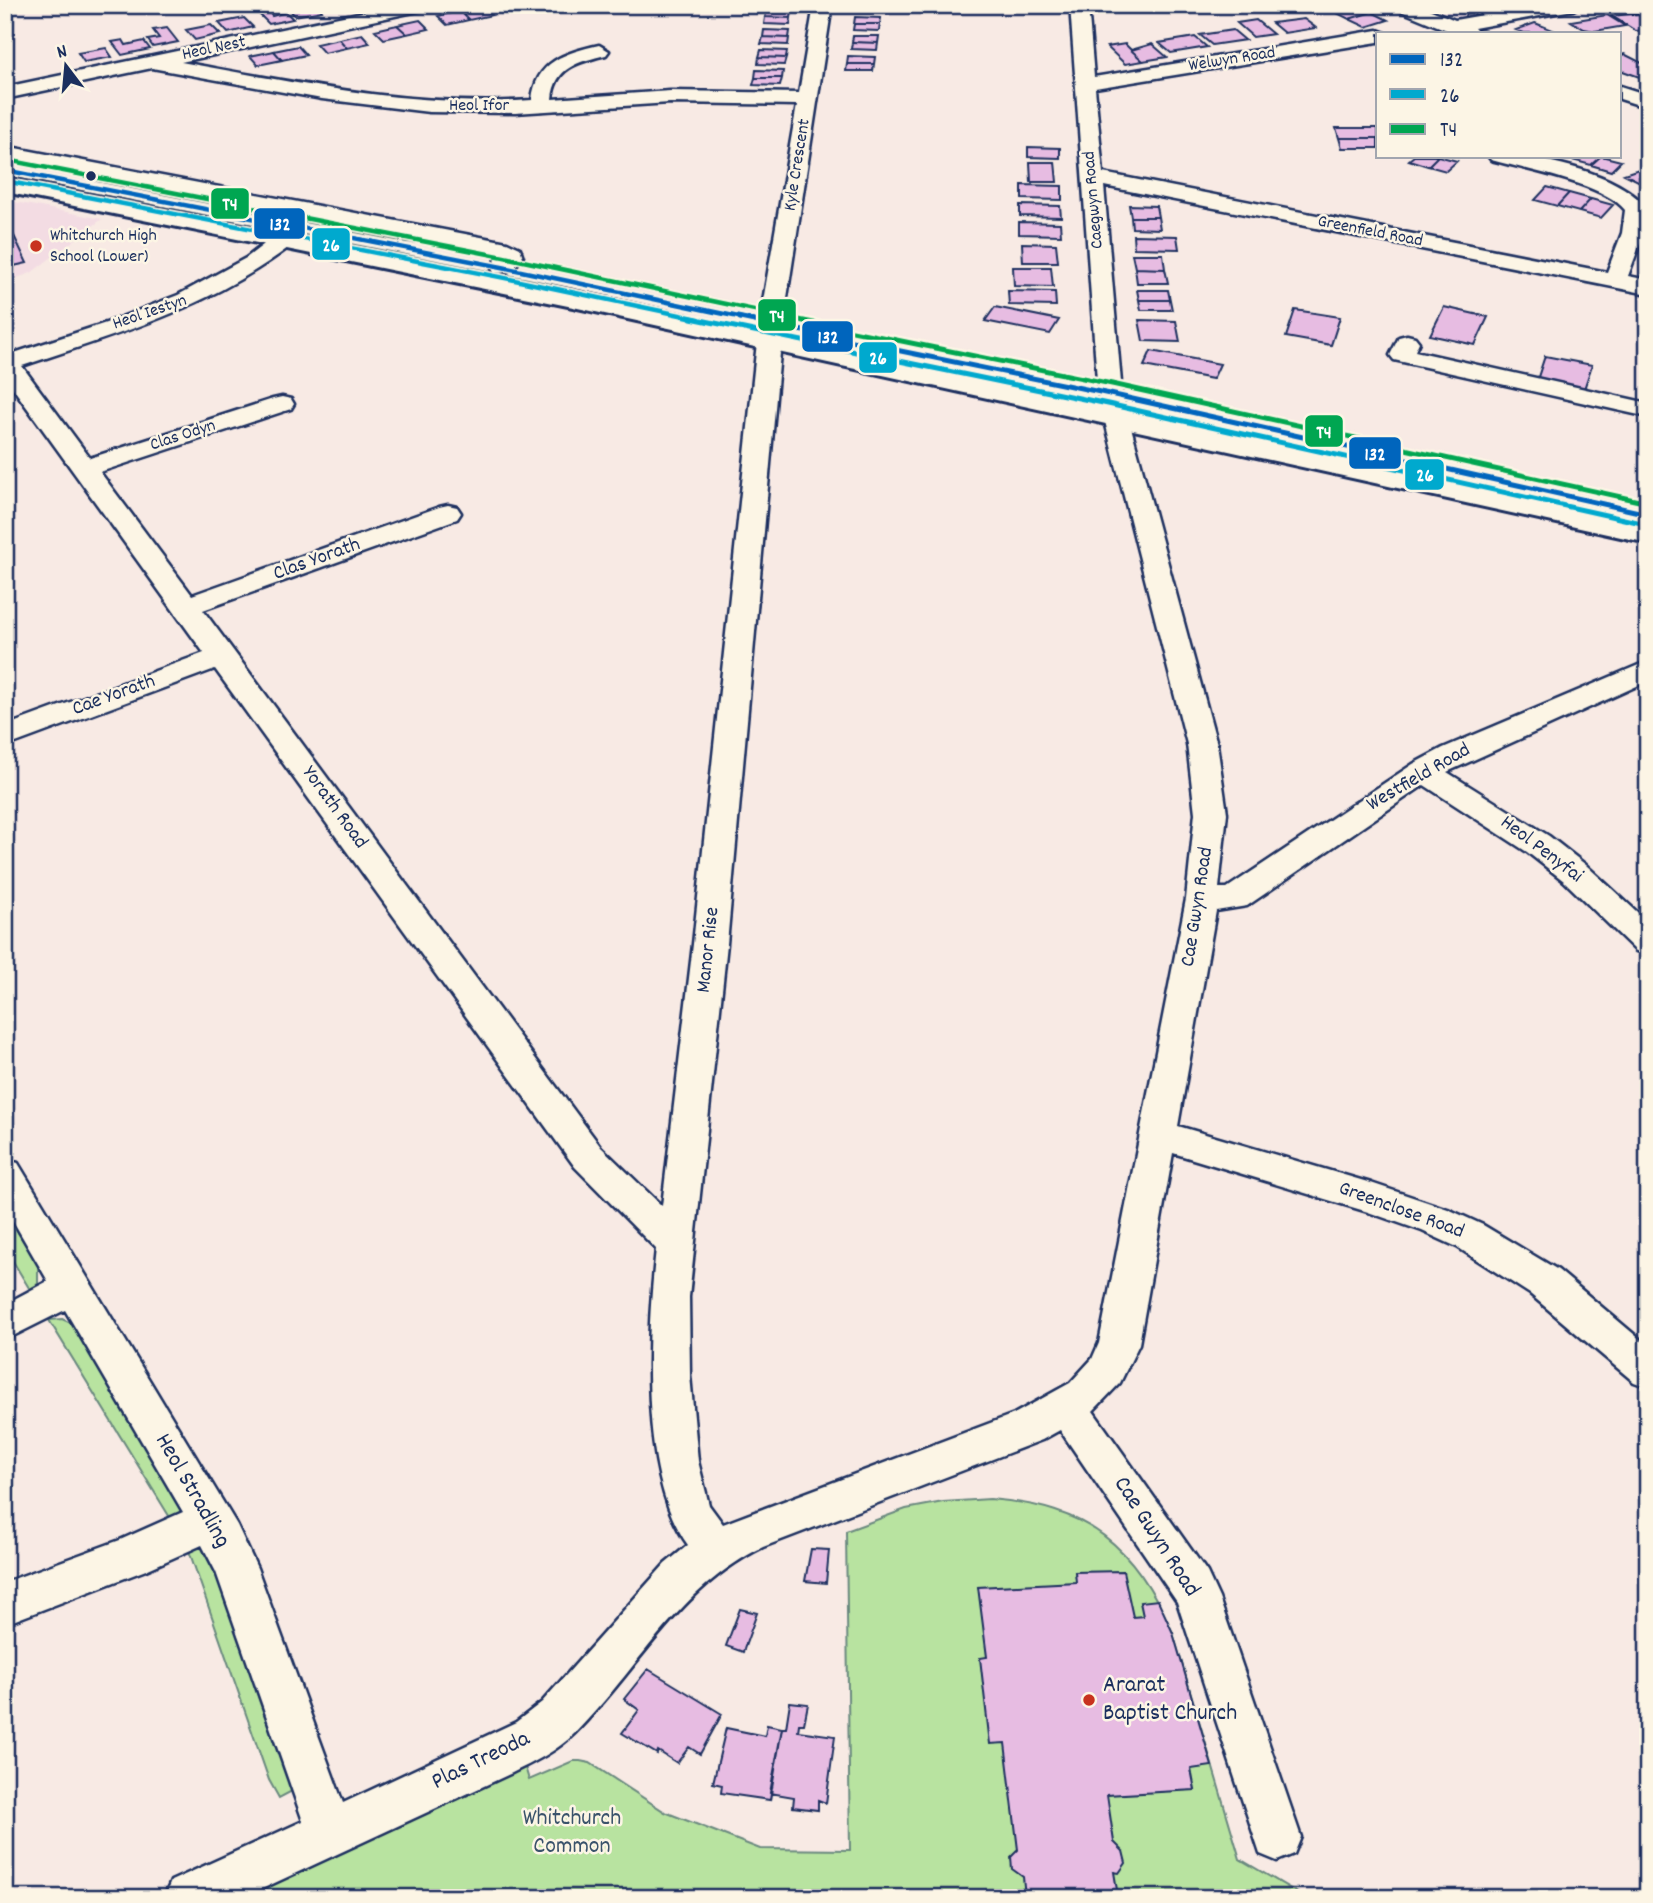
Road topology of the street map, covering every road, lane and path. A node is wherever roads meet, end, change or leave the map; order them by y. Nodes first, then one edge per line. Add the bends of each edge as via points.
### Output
1 (423, 5) edge
2 (823, 5) edge
3 (1079, 5) edge
4 (1402, 5) edge
5 (1573, 5) edge
6 (1457, 28) edge
7 (1416, 30) dead end
8 (1376, 36) edge
9 (599, 51) dead end
10 (151, 62) junction
11 (5, 72) edge
12 (1086, 84) junction
13 (11, 91) edge
14 (809, 99) junction
15 (541, 106) junction
16 (5, 152) edge
17 (1505, 158) edge
18 (5, 170) edge
19 (1093, 177) junction
20 (5, 185) edge
21 (284, 240) junction
22 (502, 267) junction
23 (1615, 281) junction
24 (1648, 287) edge
25 (770, 333) junction
26 (1408, 342) dead end
27 (6, 363) edge
28 (282, 404) dead end
29 (1113, 407) junction
30 (1648, 410) edge
31 (85, 468) junction
32 (447, 513) dead end
33 (1648, 514) edge
34 (1648, 534) edge
35 (186, 607) junction
36 (222, 656) junction
37 (1648, 670) edge
38 (5, 737) edge
39 (1424, 771) junction
40 (1202, 899) junction
41 (1648, 942) edge
42 (1158, 1134) junction
43 (5, 1174) edge
44 (674, 1242) junction
45 (71, 1288) junction
46 (5, 1323) edge
47 (1648, 1370) edge
48 (1068, 1407) junction
49 (211, 1520) junction
50 (717, 1548) junction
51 (5, 1603) edge
52 (330, 1832) junction
53 (1277, 1837) dead end
54 (188, 1898) edge

1 - 10 street, Heol Nest
2 - 14 street, Kyle Crescent
3 - 12 street, Caegwyn Road
4 - 6 street
5 - 6 street
6 - 7 street
8 - 12 street, Welwyn Road
9 - 15 street via 550,70 544,79
10 - 13 street, Heol Nest
10 - 15 street, Heol Ifor via 356,99 461,107
11 - 13 street
12 - 19 street, Caegwyn Road
14 - 15 street, Heol Ifor via 670,97
14 - 25 street, Kyle Crescent
16 - 22 street via 507,249 512,257
17 - 23 street via 1605,186 1632,202 1636,221
18 - 22 highway
19 - 23 street, Greenfield Road
19 - 29 street, Caegwyn Road
20 - 21 highway
21 - 25 highway
21 - 27 street, Heol Iestyn via 250,268 199,296
22 - 25 highway
23 - 24 street, Greenfield Road
25 - 29 highway
25 - 44 street, Manor Rise via 710,944
26 - 30 street via 1402,355
27 - 31 street, Yorath Road
28 - 31 street, Clas Odyn
29 - 33 highway
29 - 34 highway via 1161,427
29 - 40 street, Cae Gwyn Road via 1202,744 1211,813
31 - 35 street, Yorath Road
32 - 35 street, Clas Yorath
35 - 36 street, Yorath Road
36 - 38 street, Cae Yorath
36 - 44 street, Yorath Road via 588,1157
37 - 39 street, Westfield Road
39 - 40 street, Westfield Road via 1236,898
39 - 41 street, Heol Penyfai via 1538,844
40 - 42 street, Cae Gwyn Road
42 - 47 street, Greenclose Road via 1371,1198 1470,1236 1544,1282
42 - 48 street, Cae Gwyn Road via 1119,1344 1106,1371
43 - 45 street, Heol Stradling
44 - 50 street, Manor Rise via 669,1344 677,1447 690,1510
45 - 46 street
45 - 49 street, Heol Stradling
48 - 50 street, Cae Gwyn Road via 1028,1427
48 - 53 street, Cae Gwyn Road via 1192,1587
49 - 51 street
49 - 52 street, Heol Stradling via 236,1568
50 - 52 street, Plas Treoda via 680,1578 603,1670 558,1718 532,1738
52 - 54 street, Plas Treoda

